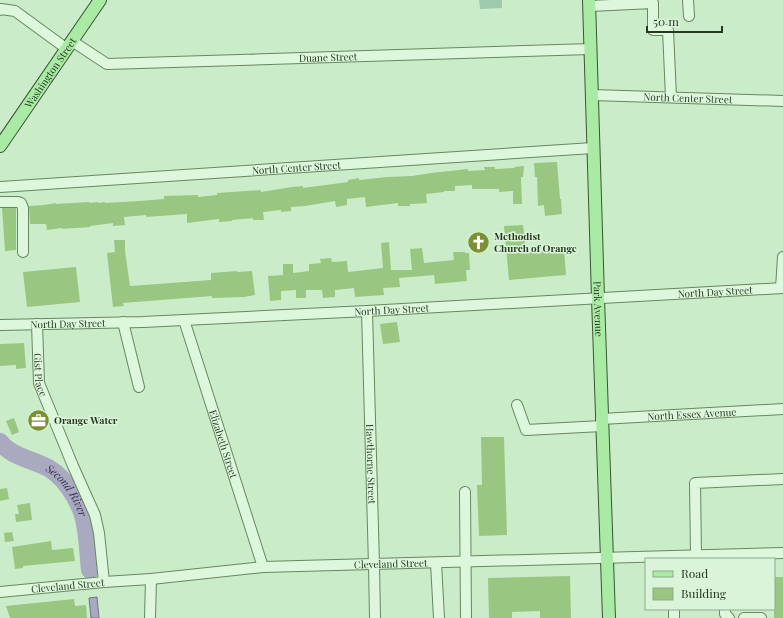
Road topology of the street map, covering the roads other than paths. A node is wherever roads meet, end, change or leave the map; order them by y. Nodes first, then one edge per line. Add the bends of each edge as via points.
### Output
1 (100, 0) edge
2 (688, 0) edge
3 (589, 3) edge
4 (0, 10) edge
5 (689, 16) dead end
6 (70, 45) junction
7 (591, 49) junction
8 (592, 95) junction
9 (671, 97) junction
10 (783, 101) edge
11 (0, 146) edge
12 (593, 148) junction
13 (0, 187) edge
14 (0, 202) edge
15 (23, 252) dead end
16 (783, 257) edge
17 (782, 288) edge
18 (598, 298) junction
19 (367, 311) junction
20 (184, 320) junction
21 (123, 322) junction
22 (36, 324) junction
23 (0, 325) edge
24 (139, 387) dead end
25 (516, 405) dead end
26 (783, 409) edge
27 (602, 423) junction
28 (783, 479) edge
29 (464, 492) dead end
30 (783, 553) edge
31 (696, 555) junction
32 (607, 557) junction
33 (673, 557) edge
34 (723, 557) edge
35 (465, 562) junction
36 (436, 563) junction
37 (374, 565) junction
38 (263, 567) junction
39 (152, 579) junction
40 (104, 582) junction
41 (0, 592) edge
42 (150, 618) edge
43 (374, 618) edge
44 (439, 618) edge
45 (466, 618) edge
46 (609, 618) edge
47 (744, 618) edge
48 (761, 618) edge

1 - 6 main road, Washington Street
2 - 5 street
3 - 7 main road, Park Avenue
3 - 9 street via 653,3 653,30 668,30
4 - 6 street, Duane Street via 14,11
6 - 7 street, Duane Street via 107,64
6 - 11 main road, Washington Street
7 - 8 main road, Park Avenue
8 - 9 street, North Center Street
8 - 12 main road, Park Avenue
9 - 10 street, North Center Street
12 - 13 street, North Center Street
12 - 18 main road, Park Avenue
14 - 15 street via 21,203
16 - 17 street
17 - 18 street, North Day Street
18 - 19 street, North Day Street
18 - 27 main road, Park Avenue
19 - 20 street, North Day Street
19 - 37 street, Hawthorne Street
20 - 21 street, North Day Street
20 - 38 street, Elizabeth Street
21 - 22 street, North Day Street
21 - 24 street
22 - 23 street, North Day Street
22 - 40 street, Gist Place via 39,383 96,515
25 - 27 street, North Essex Avenue via 526,430
26 - 27 street, North Essex Avenue
27 - 32 main road, Park Avenue
28 - 31 street via 695,483
29 - 35 street
30 - 34 street, Cleveland Street
31 - 33 street, Cleveland Street
31 - 34 street, Cleveland Street
32 - 33 street, Cleveland Street
32 - 35 street, Cleveland Street
32 - 46 main road, Park Avenue
35 - 36 street, Cleveland Street
35 - 45 street
36 - 37 street, Cleveland Street
36 - 44 street
37 - 38 street, Cleveland Street
37 - 43 street, Hawthorne Street
38 - 39 street, Cleveland Street
39 - 40 street, Cleveland Street
39 - 42 street
40 - 41 street, Cleveland Street
47 - 48 street

